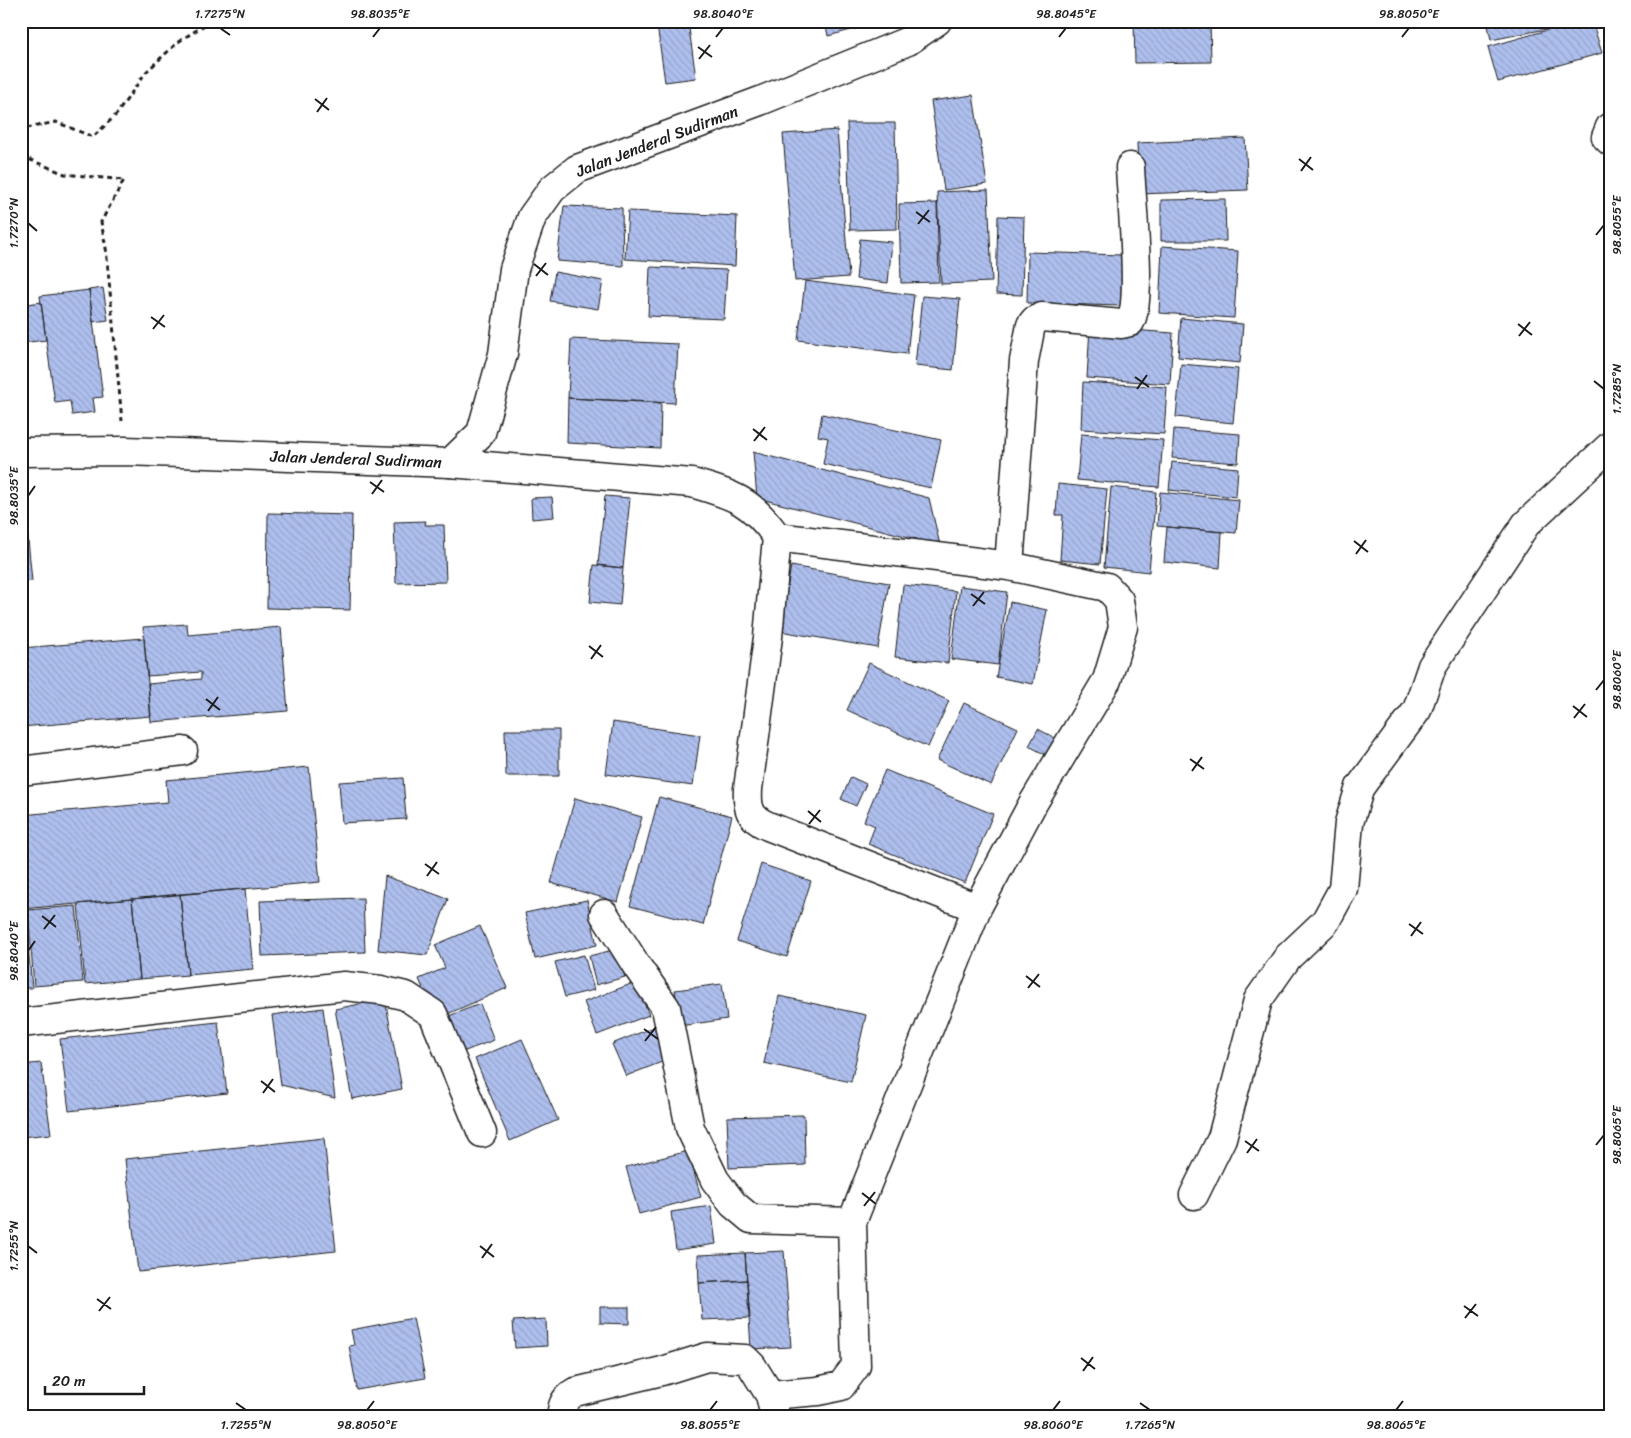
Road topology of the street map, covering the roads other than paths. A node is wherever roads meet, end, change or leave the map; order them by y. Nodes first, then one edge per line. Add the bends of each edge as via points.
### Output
1 (937, 21) edge
2 (1610, 127) edge
3 (1610, 141) edge
4 (1130, 167) dead end
5 (1610, 446) edge
6 (21, 452) edge
7 (450, 462) junction
8 (778, 537) junction
9 (1009, 566) junction
10 (182, 751) dead end
11 (21, 770) edge
12 (977, 908) junction
13 (604, 914) dead end
14 (21, 1023) edge
15 (482, 1133) dead end
16 (1194, 1195) dead end
17 (852, 1222) junction
18 (773, 1406) edge
19 (562, 1417) edge

1 - 7 street, Jalan Jenderal Sudirman via 908,41 760,101 577,169 552,189 532,217 514,268 503,354 481,433
2 - 3 street via 1606,137
4 - 9 street via 1136,283 1130,322 1042,317 1031,325 1024,361
5 - 16 street via 1526,524 1432,666 1418,710 1360,787 1349,823 1343,889 1326,922 1288,957 1258,1000 1222,1138
6 - 7 street, Jalan Jenderal Sudirman via 125,451
7 - 8 street via 692,482 744,501 764,518
8 - 9 street
8 - 12 street via 748,789 747,800 752,815 768,826
9 - 12 street via 1107,587 1119,600 1123,627 1107,680 1032,805
10 - 11 street
12 - 17 street
13 - 17 street via 666,1008 690,1128 715,1180 733,1204 751,1219
14 - 15 street via 344,986 406,996 433,1014
17 - 18 street via 856,1366 841,1386
18 - 19 street via 745,1359 707,1357 576,1392 566,1397 561,1409

